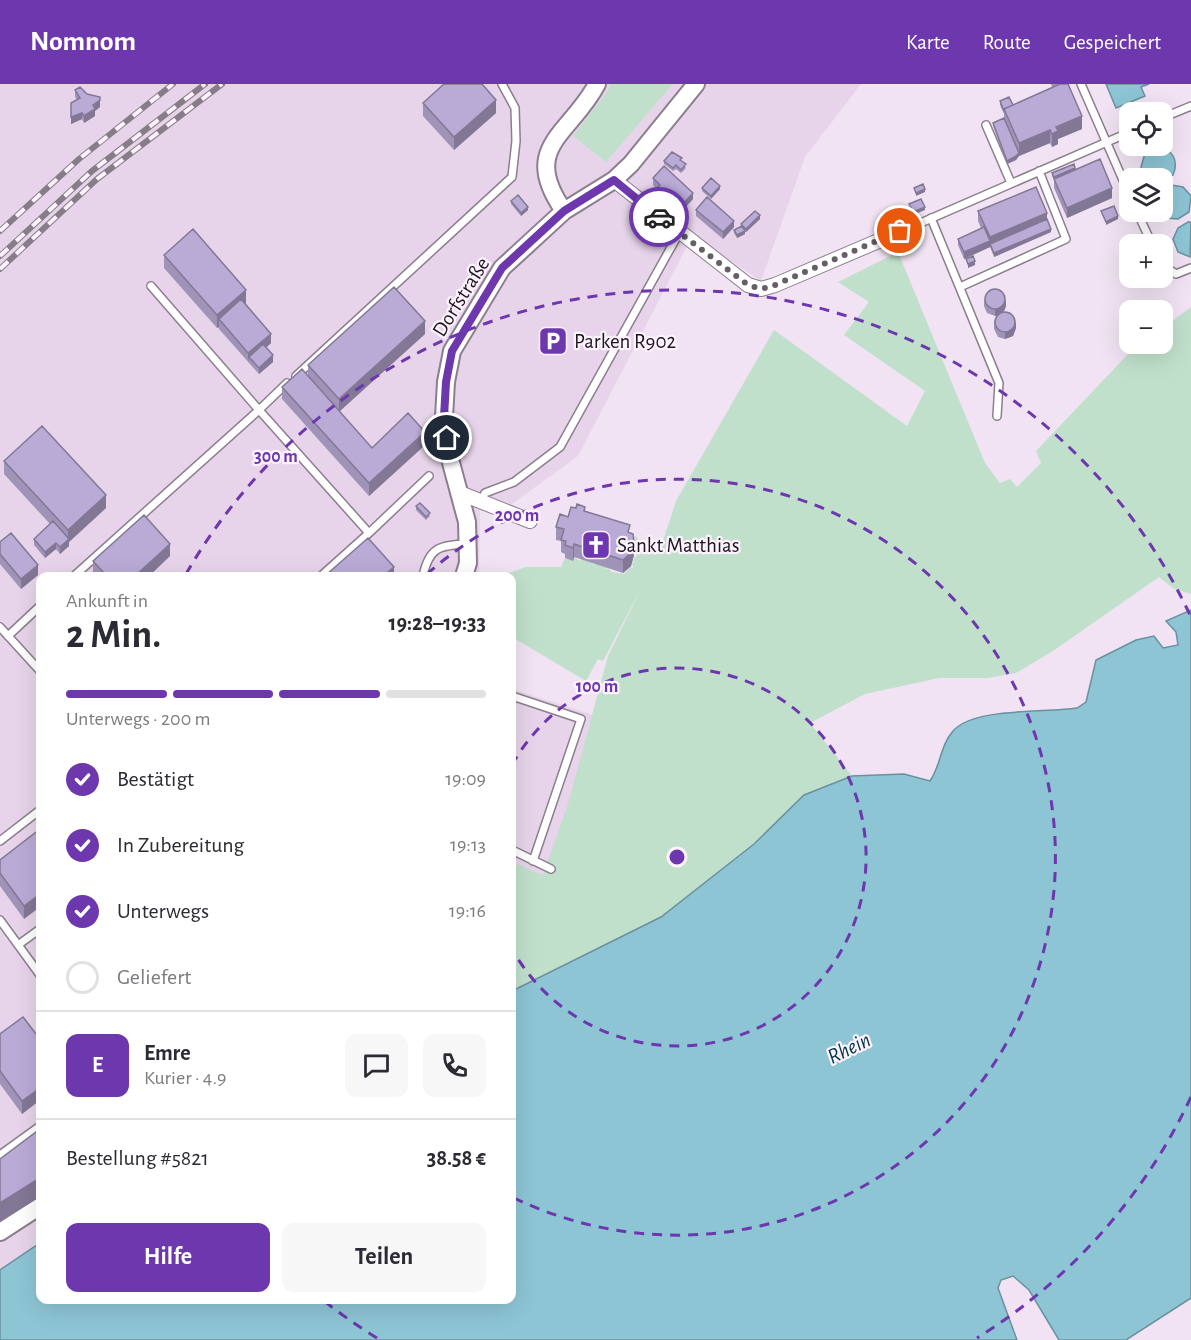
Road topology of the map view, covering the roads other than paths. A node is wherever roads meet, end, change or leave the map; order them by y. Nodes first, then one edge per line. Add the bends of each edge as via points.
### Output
1 (502, 84) edge
2 (597, 84) edge
3 (696, 84) edge
4 (1081, 84) edge
5 (1191, 106) edge
6 (1173, 113) edge
7 (986, 125) dead end
8 (1119, 137) edge
9 (1105, 143) junction
10 (1039, 171) junction
11 (1119, 173) edge
12 (614, 180) junction
13 (1011, 183) junction
14 (564, 211) junction
15 (931, 218) junction
16 (916, 225) joint
17 (678, 233) junction
18 (1191, 268) edge
19 (1173, 272) edge
20 (151, 286) dead end
21 (960, 287) junction
22 (259, 410) junction
23 (997, 416) dead end
24 (429, 476) dead end
25 (460, 493) junction
26 (481, 501) junction
27 (530, 521) dead end
28 (369, 533) junction
29 (468, 544) junction
30 (78, 572) edge
31 (325, 572) edge
32 (424, 572) edge
33 (465, 572) edge
34 (36, 610) edge
35 (0, 627) edge
36 (8, 636) junction
37 (36, 667) edge
38 (516, 697) edge
39 (36, 813) edge
40 (0, 841) edge
41 (516, 852) edge
42 (533, 861) junction
43 (551, 869) dead end
44 (0, 920) edge
45 (36, 932) edge
46 (18, 945) junction
47 (36, 962) edge
48 (33, 965) junction
49 (36, 969) edge
50 (36, 1129) edge
51 (0, 1155) edge
52 (36, 1209) edge
53 (0, 1232) edge

1 - 22 lane via 515,108 512,177
2 - 14 street via 548,154 546,177
3 - 12 street, Dorfstraße
4 - 9 lane
5 - 6 lane
7 - 13 lane
8 - 9 lane
9 - 10 lane
9 - 11 lane
10 - 13 lane
10 - 21 lane via 1066,238
12 - 14 street, Dorfstraße
12 - 17 street
13 - 15 lane
14 - 25 street, Dorfstraße via 502,268 452,351 444,417
15 - 16 lane
15 - 21 lane
16 - 17 street via 761,289 748,285
17 - 26 lane via 560,447 514,482 485,493
18 - 19 lane
20 - 22 lane
21 - 23 lane via 999,383
22 - 28 lane
22 - 30 lane
24 - 28 lane
25 - 26 street
25 - 29 street, Dorfstraße
26 - 27 street
28 - 31 lane
29 - 32 lane via 435,549
29 - 33 street, Dorfstraße
34 - 36 lane
35 - 36 lane
36 - 37 lane
38 - 42 lane via 581,719
39 - 40 lane
41 - 42 lane
42 - 43 lane
44 - 46 lane
45 - 46 lane
46 - 48 lane
47 - 48 lane
48 - 49 lane
50 - 51 lane
52 - 53 street

